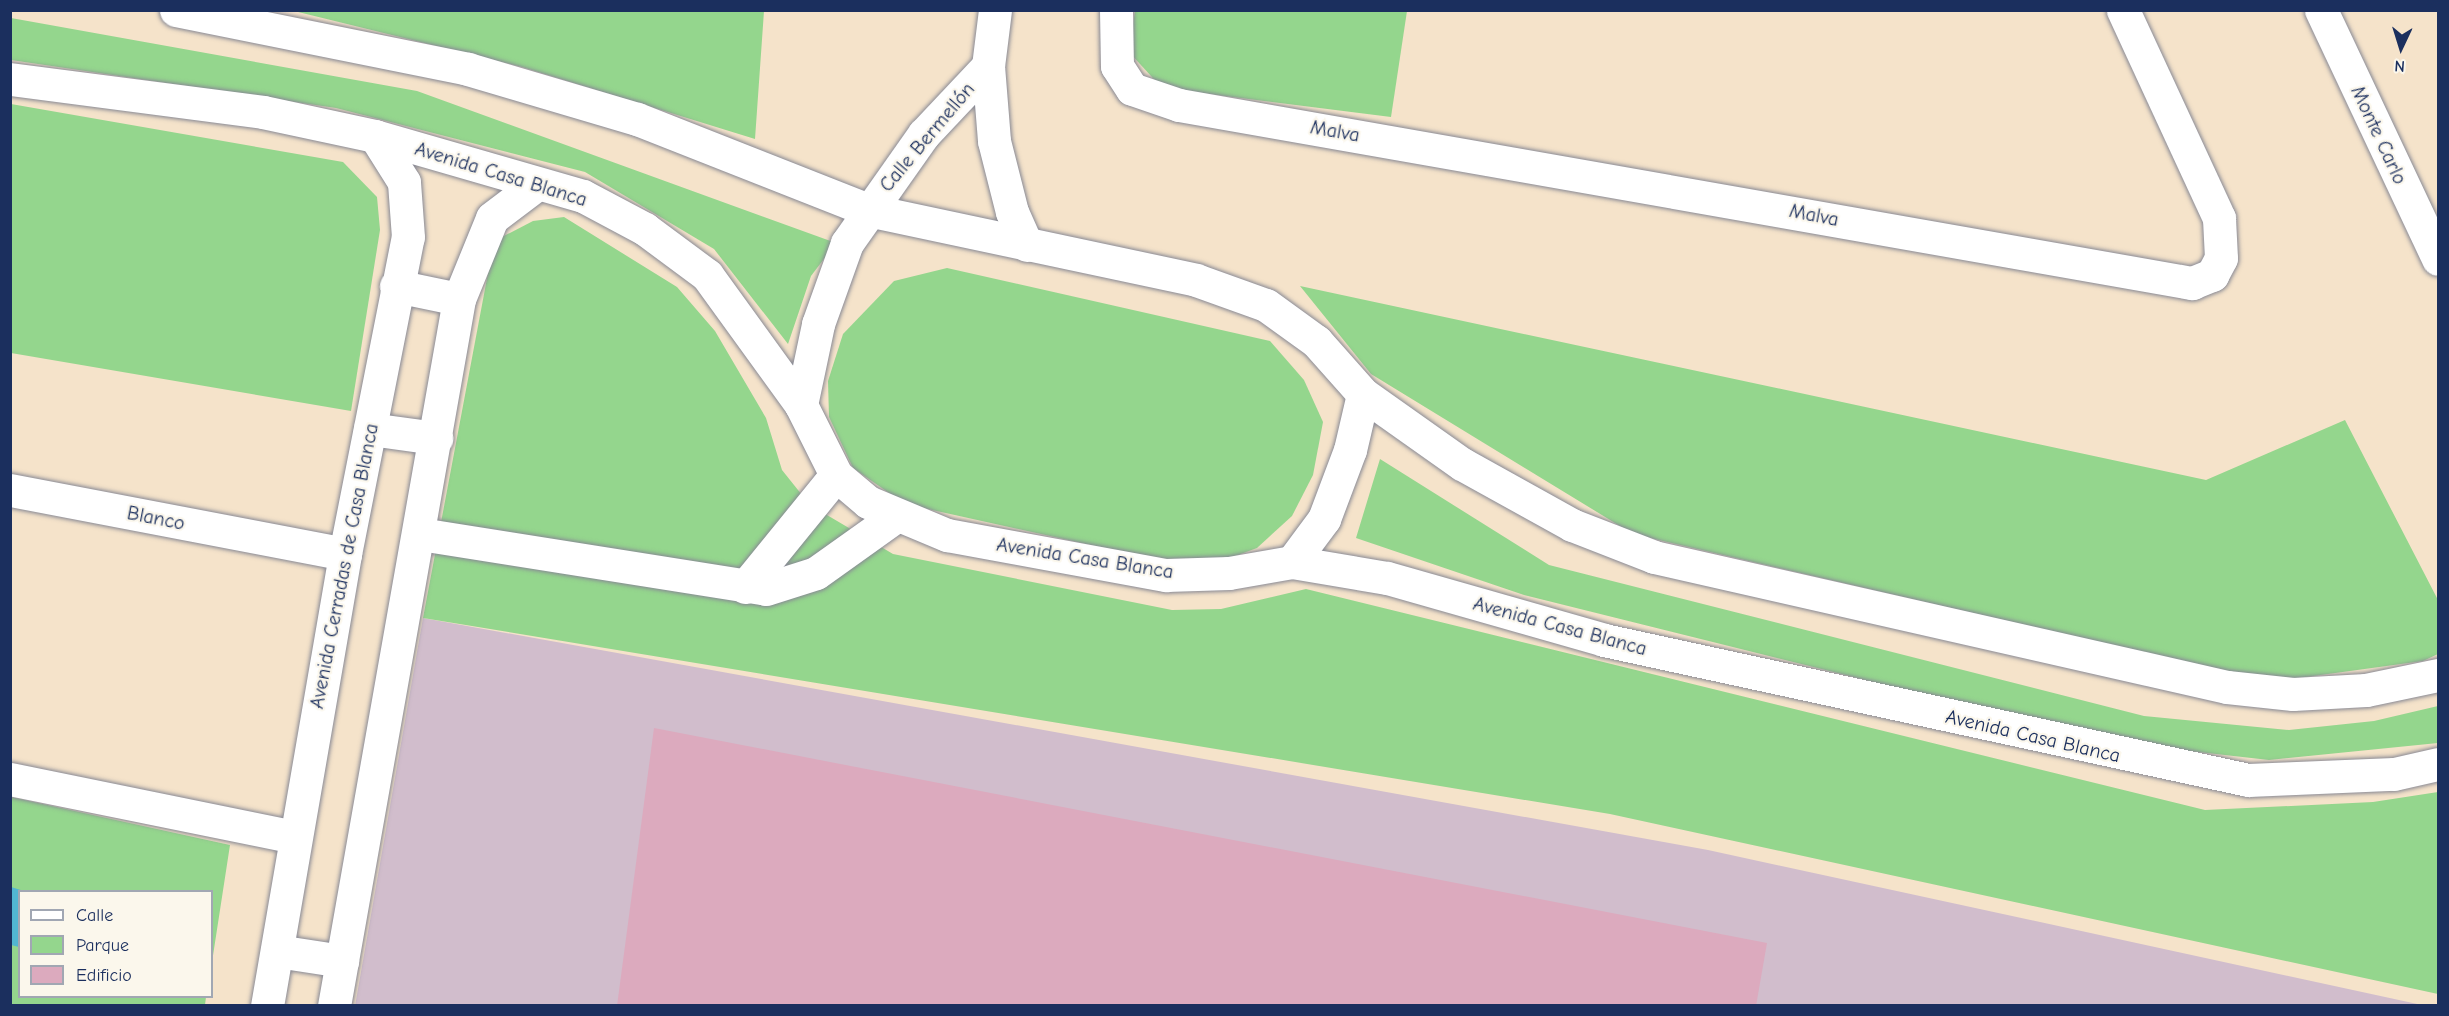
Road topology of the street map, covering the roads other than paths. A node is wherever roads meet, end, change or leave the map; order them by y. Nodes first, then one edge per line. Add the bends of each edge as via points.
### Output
1 (176, 10) edge
2 (995, 10) edge
3 (1116, 10) edge
4 (2122, 10) edge
5 (2321, 10) edge
6 (988, 66) junction
7 (10, 79) edge
8 (375, 136) junction
9 (537, 184) junction
10 (868, 210) junction
11 (2428, 212) edge
12 (1027, 245) junction
13 (2439, 259) edge
14 (396, 286) junction
15 (459, 299) junction
16 (1363, 394) junction
17 (801, 405) junction
18 (370, 429) junction
19 (436, 438) junction
20 (836, 475) junction
21 (10, 490) edge
22 (896, 516) junction
23 (420, 534) junction
24 (345, 554) junction
25 (1292, 562) junction
26 (746, 587) junction
27 (2439, 675) edge
28 (2439, 764) edge
29 (10, 779) edge
30 (295, 837) junction
31 (277, 951) junction
32 (342, 961) junction
33 (267, 1005) edge
34 (334, 1005) edge

1 - 10 street via 468,69 549,90
2 - 6 street, Calle Bermellón
3 - 4 street, Malva via 1113,51 1132,89 1179,105 2192,283 2212,274 2221,258 2219,218
5 - 11 street, Monte Carlo
6 - 10 street, Calle Bermellón via 924,134
6 - 12 street, Calle Bermellón via 1001,177
7 - 8 street, Avenida Casa Blanca via 263,112
8 - 9 street, Avenida Casa Blanca
8 - 14 street, Avenida Cerradas de Casa Blanca via 394,161 410,207
9 - 15 street via 492,218 474,251
9 - 17 street, Avenida Casa Blanca via 583,196 645,229 706,275
10 - 12 street
10 - 17 street, Calle Bermellón via 847,243 826,298
11 - 13 street, Monte Carlo
12 - 16 street via 1196,280 1266,305 1316,341
14 - 15 street
14 - 18 street, Avenida Cerradas de Casa Blanca
15 - 19 street
16 - 25 street via 1350,450 1324,519
16 - 27 street via 1482,475 1572,525 1654,557 2227,687 2293,694 2366,690
17 - 20 street, Avenida Casa Blanca
18 - 19 street
18 - 24 street, Avenida Cerradas de Casa Blanca
19 - 23 street
20 - 22 street, Avenida Casa Blanca
20 - 26 street
21 - 24 street, Blanco
22 - 25 street, Avenida Casa Blanca via 947,535 1166,575 1229,573
22 - 26 street via 816,573 788,585
23 - 26 street
23 - 32 street
24 - 30 street, Avenida Cerradas de Casa Blanca
25 - 28 street, Avenida Casa Blanca via 1387,578 1604,640 2183,770 2293,782 2394,774
29 - 30 street
30 - 31 street, Avenida Cerradas de Casa Blanca
31 - 32 street
31 - 33 street, Avenida Cerradas de Casa Blanca
32 - 34 street

